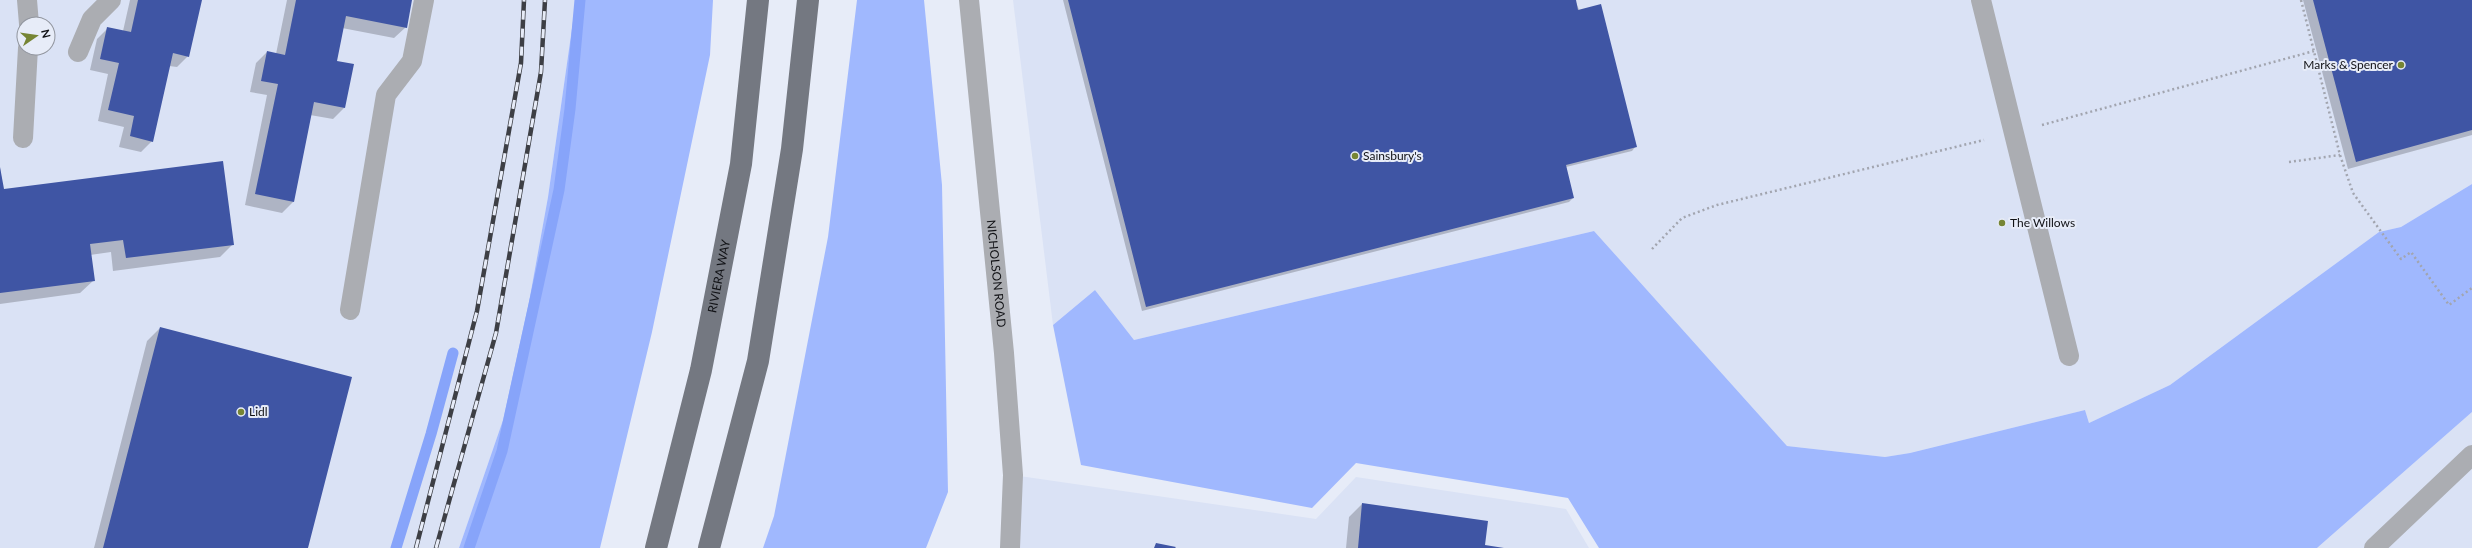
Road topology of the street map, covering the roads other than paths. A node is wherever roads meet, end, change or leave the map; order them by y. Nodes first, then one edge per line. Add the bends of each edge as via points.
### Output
1 (27, 0) edge
2 (111, 0) edge
3 (424, 0) edge
4 (758, 0) edge
5 (808, 0) edge
6 (969, 0) edge
7 (1981, 0) edge
8 (28, 16) edge
9 (78, 52) dead end
10 (28, 56) edge
11 (23, 138) dead end
12 (350, 310) dead end
13 (2069, 356) dead end
14 (2472, 455) edge
15 (656, 548) edge
16 (709, 548) edge
17 (1010, 548) edge
18 (2374, 548) edge

1 - 8 lane
2 - 9 lane via 92,20
3 - 12 lane via 412,61 386,94
4 - 15 main road, RIVIERA WAY via 739,172 701,370
5 - 16 main road via 792,149 758,361
6 - 17 lane, NICHOLSON ROAD via 1004,353 1012,475
7 - 13 lane
10 - 11 lane
14 - 18 lane

